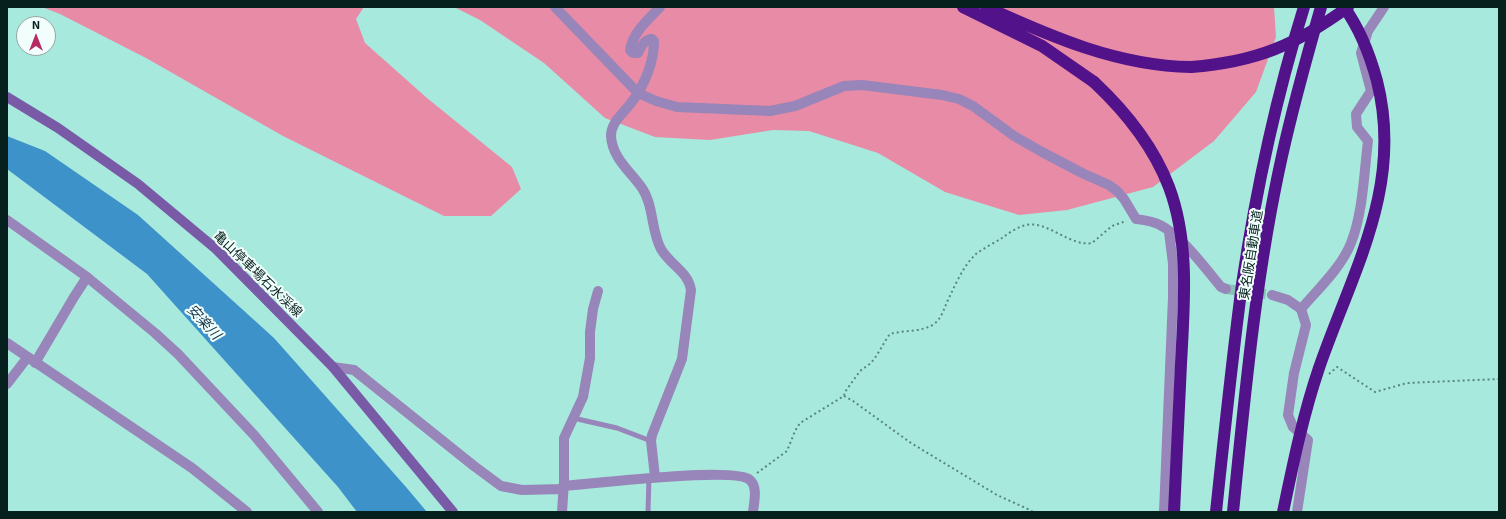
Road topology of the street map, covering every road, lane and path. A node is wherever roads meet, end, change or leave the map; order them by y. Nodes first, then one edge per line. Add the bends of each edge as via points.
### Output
1 (555, 7) edge
2 (660, 7) edge
3 (963, 7) edge
4 (986, 7) edge
5 (1304, 7) edge
6 (1321, 7) edge
7 (1344, 7) edge
8 (1348, 7) edge
9 (1384, 7) edge
10 (638, 93) junction
11 (7, 97) edge
12 (1136, 219) junction
13 (7, 220) edge
14 (1169, 232) junction
15 (87, 278) junction
16 (1226, 289) tunnel mouth
17 (598, 291) dead end
18 (1272, 296) tunnel mouth
19 (1301, 308) junction
20 (7, 343) edge
21 (31, 360) junction
22 (333, 367) junction
23 (1326, 378) dead end
24 (1499, 379) edge
25 (7, 384) edge
26 (844, 396) junction
27 (573, 418) junction
28 (651, 441) junction
29 (652, 477) junction
30 (750, 479) junction
31 (563, 487) junction
32 (247, 512) edge
33 (318, 512) edge
34 (453, 512) edge
35 (562, 512) edge
36 (648, 512) edge
37 (754, 512) edge
38 (1032, 512) edge
39 (1164, 512) edge
40 (1174, 512) edge
41 (1216, 512) edge
42 (1233, 512) edge
43 (1283, 512) edge
44 (1297, 512) edge

1 - 10 street
2 - 10 street via 639,29 631,44 630,50 638,53 648,39 654,41 647,75
3 - 40 highway, bridge via 1042,46 1094,82 1124,112 1147,142 1162,170 1181,238 1184,293
4 - 8 highway, bridge via 1086,48 1166,67 1232,63 1276,50 1305,36
5 - 41 highway, 東名阪自動車道 via 1278,101 1242,283
6 - 42 highway, 東名阪自動車道 via 1282,157 1259,285
7 - 43 highway, bridge via 1368,52 1383,103 1385,149 1382,182 1367,243 1332,330 1311,393
9 - 19 street via 1368,31 1361,53 1371,91 1356,114 1358,127 1368,141 1355,231 1351,244 1340,262
10 - 12 street via 677,107 770,112 795,106 844,86 883,87 948,96 973,106 1014,136 1042,152 1110,185 1124,199
10 - 28 street via 612,128 613,144 621,163 642,189 661,249 683,272 691,290 682,359
11 - 22 main road, 亀山停車場石水渓線 via 58,128 138,184 216,249
12 - 14 street via 1160,225
12 - 26 path via 1112,226 1088,244 1038,225 1027,224 1016,228 969,262 945,310 934,324 890,334 877,355 860,371
13 - 15 street
14 - 16 street via 1187,247 1221,287
14 - 39 street via 1174,297
15 - 21 street
15 - 33 street via 178,354 254,435
17 - 27 street via 590,332 589,370 583,396
18 - 19 street via 1288,300
19 - 44 street via 1306,324 1294,373 1288,415 1293,427 1308,440
20 - 21 street
21 - 25 street
21 - 32 street via 192,468
22 - 31 street via 354,370 501,486 522,490
22 - 34 main road, 亀山停車場石水渓線
23 - 24 path via 1337,367 1375,392 1407,383
26 - 30 path via 800,423 787,451
26 - 38 path via 911,443 997,495
27 - 28 lane via 617,428
27 - 31 street via 564,438
28 - 29 street
29 - 30 street via 726,474
29 - 31 street
29 - 36 lane
30 - 37 street via 754,486
31 - 35 street

